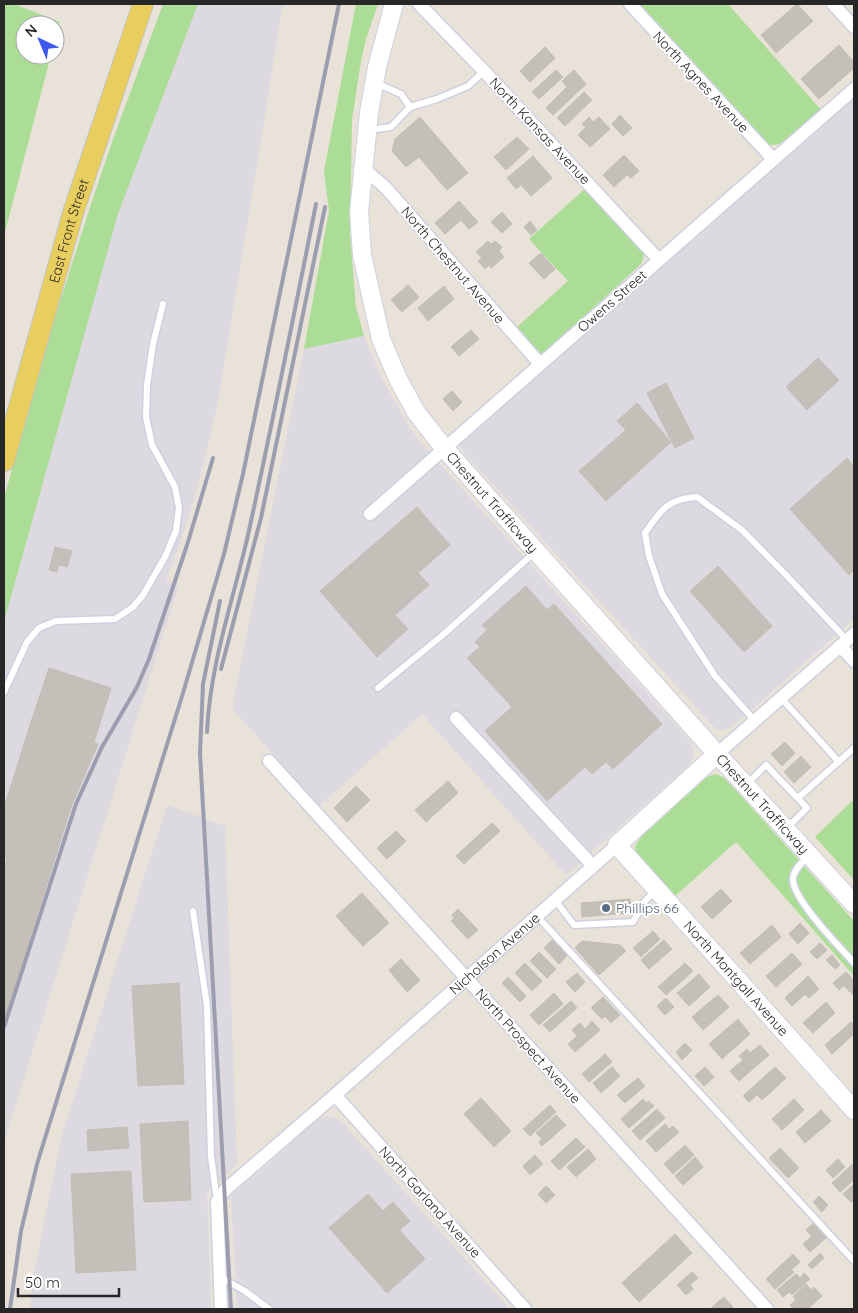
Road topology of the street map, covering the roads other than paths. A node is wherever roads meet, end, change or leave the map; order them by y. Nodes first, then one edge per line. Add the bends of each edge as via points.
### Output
1 (143, 4) edge
2 (394, 4) edge
3 (419, 4) edge
4 (630, 4) edge
5 (833, 4) edge
6 (854, 27) edge
7 (484, 71) junction
8 (375, 82) junction
9 (854, 88) edge
10 (410, 107) junction
11 (367, 130) junction
12 (773, 159) junction
13 (364, 168) junction
14 (659, 260) junction
15 (163, 304) dead end
16 (540, 364) junction
17 (444, 448) junction
18 (4, 462) edge
19 (370, 514) dead end
20 (536, 552) junction
21 (847, 640) edge
22 (854, 661) edge
23 (378, 688) dead end
24 (4, 692) edge
25 (782, 698) junction
26 (456, 718) dead end
27 (755, 721) junction
28 (854, 748) edge
29 (717, 754) junction
30 (269, 761) dead end
31 (839, 762) junction
32 (746, 785) junction
33 (798, 798) junction
34 (786, 830) junction
35 (617, 844) junction
36 (809, 855) junction
37 (593, 866) junction
38 (657, 889) junction
39 (555, 900) junction
40 (854, 904) edge
41 (193, 911) dead end
42 (537, 916) junction
43 (854, 963) edge
44 (466, 979) junction
45 (335, 1095) junction
46 (854, 1110) edge
47 (217, 1202) junction
48 (854, 1261) edge
49 (219, 1277) junction
50 (221, 1309) edge
51 (269, 1309) edge
52 (525, 1309) edge
53 (767, 1309) edge

1 - 18 main road, East Front Street via 73,213
2 - 8 street, Chestnut Trafficway
3 - 7 street, North Kansas Avenue
4 - 12 street, North Agnes Avenue
5 - 6 street
7 - 10 lane via 468,86
7 - 14 street, North Kansas Avenue
8 - 10 lane via 401,94
8 - 11 street, Chestnut Trafficway
9 - 12 street, Owens Street
10 - 11 lane via 391,127
11 - 13 street, Chestnut Trafficway
12 - 14 street, Owens Street
13 - 16 street, North Chestnut Avenue via 386,188
13 - 17 street, Chestnut Trafficway via 359,212 362,255 381,339 416,412
14 - 16 street, Owens Street
15 - 24 lane via 153,344 146,417 152,445 175,487 179,508 176,531 143,595 133,607 114,619 56,621 39,628 27,642
16 - 17 street, Owens Street
17 - 19 street, Owens Street
17 - 20 street, Chestnut Trafficway
20 - 23 lane
20 - 29 street, Chestnut Trafficway
21 - 22 street
21 - 25 street, Nicholson Avenue
21 - 27 lane via 742,530 697,497 682,498 662,509 645,533 662,594 715,676
25 - 27 street, Nicholson Avenue
25 - 31 lane
26 - 37 street
27 - 29 street, Nicholson Avenue
28 - 31 lane
29 - 32 street, Chestnut Trafficway
29 - 35 street, Nicholson Avenue
30 - 44 street, North Prospect Avenue
31 - 33 lane
32 - 33 lane via 766,765
32 - 34 street, Chestnut Trafficway
33 - 34 lane via 807,808
34 - 36 street, Chestnut Trafficway
35 - 37 street, Nicholson Avenue
35 - 38 street, North Montgall Avenue
36 - 40 street, Chestnut Trafficway
36 - 43 lane via 794,874 796,893
37 - 39 street, Nicholson Avenue
38 - 39 lane via 645,901 633,922 574,925
38 - 46 street, North Montgall Avenue
39 - 42 street, Nicholson Avenue
41 - 47 lane via 207,1006 211,1156
42 - 44 street, Nicholson Avenue
42 - 48 lane
44 - 45 street, Nicholson Avenue
44 - 53 street, North Prospect Avenue
45 - 47 street, Nicholson Avenue via 225,1190
45 - 52 street, North Garland Avenue
47 - 49 street
49 - 50 street
49 - 51 lane

